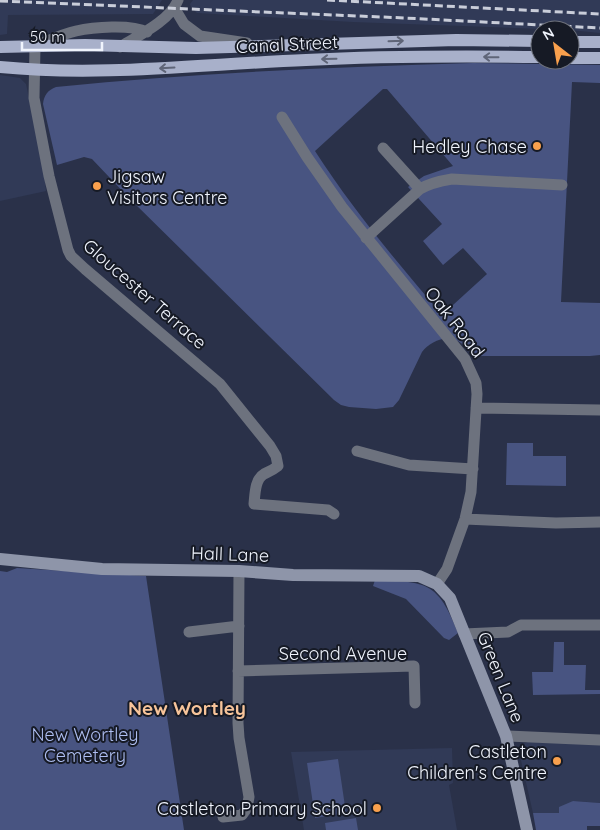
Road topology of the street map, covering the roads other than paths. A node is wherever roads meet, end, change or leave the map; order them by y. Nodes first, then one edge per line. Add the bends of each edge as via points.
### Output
1 (176, 4) edge
2 (147, 32) junction
3 (530, 41) edge
4 (580, 42) edge
5 (600, 42) edge
6 (35, 46) junction
7 (266, 46) junction
8 (0, 47) edge
9 (120, 47) junction
10 (530, 57) edge
11 (580, 58) edge
12 (600, 58) edge
13 (0, 67) edge
14 (35, 71) junction
15 (282, 117) dead end
16 (383, 148) dead end
17 (562, 185) dead end
18 (420, 189) junction
19 (366, 238) junction
20 (476, 408) junction
21 (600, 410) edge
22 (357, 451) dead end
23 (472, 469) junction
24 (334, 514) dead end
25 (465, 519) junction
26 (600, 522) edge
27 (0, 559) edge
28 (239, 571) junction
29 (438, 584) junction
30 (600, 625) edge
31 (239, 626) junction
32 (188, 632) dead end
33 (464, 634) junction
34 (238, 671) junction
35 (415, 703) dead end
36 (506, 736) junction
37 (600, 740) edge
38 (223, 817) dead end
39 (527, 830) edge

1 - 2 street
1 - 7 street via 184,24 200,36
2 - 6 street via 123,26 76,31
2 - 9 street
7 -> 3 main road, Canal Street
4 - 5 main road
6 - 8 main road, Canal Street
6 - 9 main road, Canal Street
6 - 14 street, Gloucester Terrace
7 - 9 main road, Canal Street
10 -> 14 main road, Canal Street via 306,60
11 - 12 main road
13 - 14 main road, Canal Street
14 - 24 street, Gloucester Terrace via 34,98 49,176 71,256 220,384 270,446 278,466 259,479 254,504 328,510
15 - 19 street, Oak Road via 312,165
16 - 18 street
17 - 18 street via 452,179
18 - 19 street
19 - 20 street, Oak Road via 465,359 476,383
20 - 21 street
20 - 23 street, Oak Road
22 - 23 street via 409,466
23 - 25 street, Oak Road
25 - 26 street
25 - 29 street, Oak Road via 447,569
27 - 28 street, Hall Lane via 102,569
28 - 29 street, Hall Lane via 419,576
28 - 31 street
29 - 33 street, Green Lane via 450,598
30 - 33 street via 521,626 508,632
31 - 32 street
31 - 34 street
33 - 36 street, Green Lane
34 - 35 street, Second Avenue via 414,666
34 - 38 street via 239,738 249,796 248,808 242,815
36 - 37 street
36 - 39 street, Green Lane

